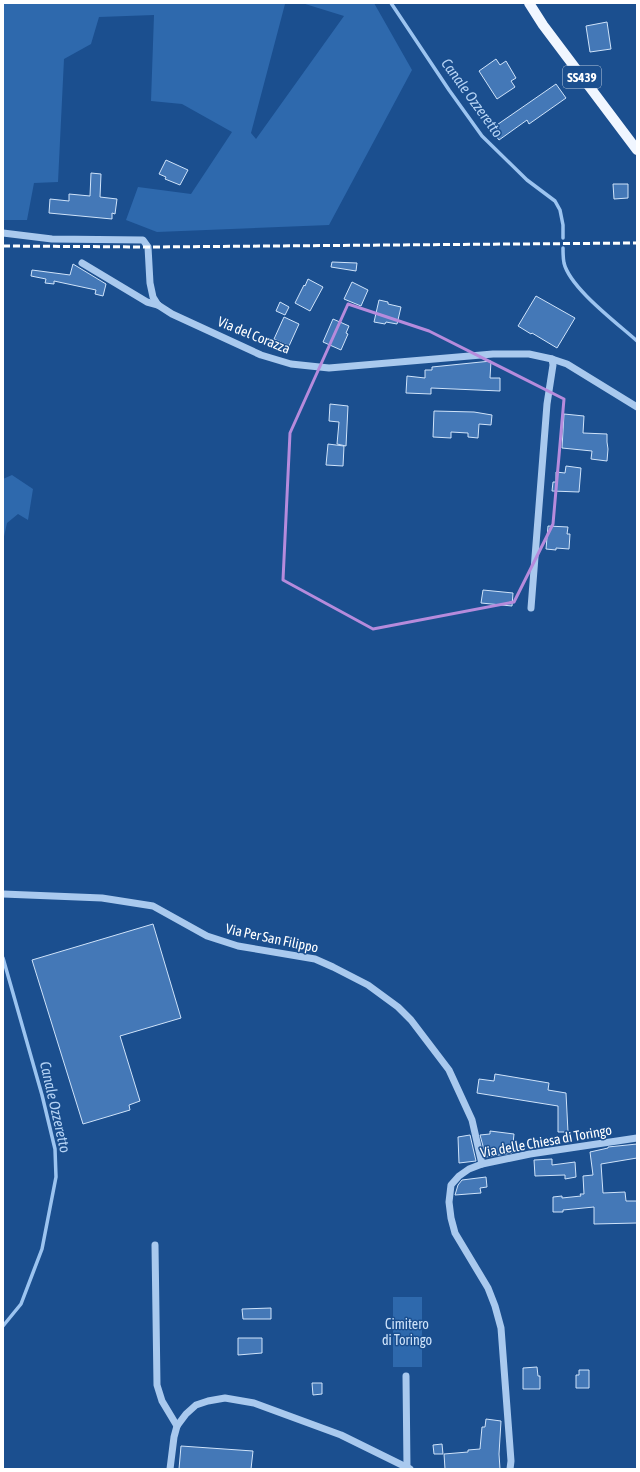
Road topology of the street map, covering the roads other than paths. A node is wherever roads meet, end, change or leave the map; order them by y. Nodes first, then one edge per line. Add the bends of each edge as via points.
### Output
1 (529, 3) edge
2 (637, 150) edge
3 (3, 233) edge
4 (82, 263) dead end
5 (158, 305) junction
6 (552, 358) junction
7 (637, 407) edge
8 (531, 608) dead end
9 (3, 894) edge
10 (637, 1138) edge
11 (482, 1164) junction
12 (155, 1245) dead end
13 (406, 1376) dead end
14 (177, 1426) junction
15 (409, 1468) edge
16 (170, 1469) edge
17 (510, 1469) edge

1 - 2 main road, SS439 via 543,26
3 - 5 street via 52,239 143,240 148,247 150,283
4 - 5 street, Via del Corazza via 146,302
5 - 6 street, Via del Corazza via 261,355 291,364 329,368 500,354 529,354
6 - 7 street, Via del Corazza via 567,364
6 - 8 street
9 - 11 street, Via Per San Filippo via 102,898 154,906 207,936 238,946 315,959 368,985 411,1020 449,1070 472,1120
10 - 11 street, Via delle Chiesa di Toringo
11 - 17 street, Via delle Chiesa di Toringo via 469,1169 455,1180 451,1185 449,1202 455,1234 496,1306 501,1328
12 - 14 street via 157,1385 162,1401
13 - 15 street
14 - 15 street via 196,1405 208,1400 225,1398 254,1403 341,1435
14 - 16 street

